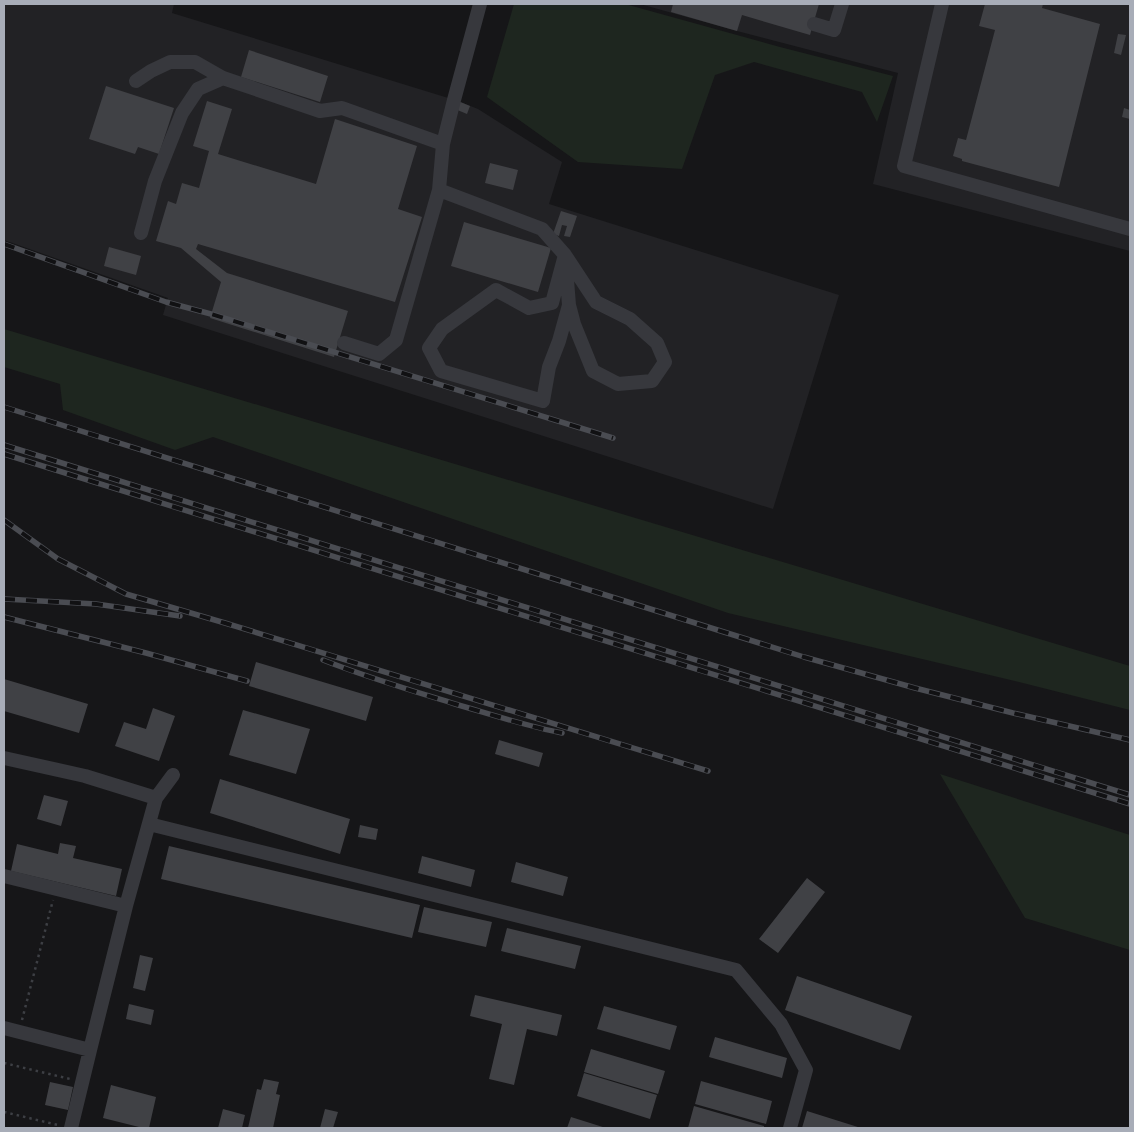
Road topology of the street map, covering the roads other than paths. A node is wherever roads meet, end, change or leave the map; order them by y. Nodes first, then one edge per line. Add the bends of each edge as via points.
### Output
1 (480, 4) edge
2 (842, 4) edge
3 (942, 4) edge
4 (814, 24) dead end
5 (223, 78) junction
6 (136, 81) dead end
7 (443, 144) junction
8 (438, 190) junction
9 (1130, 229) edge
10 (141, 233) dead end
11 (565, 255) junction
12 (569, 305) junction
13 (344, 343) dead end
14 (4, 758) edge
15 (173, 775) dead end
16 (156, 798) junction
17 (149, 824) junction
18 (4, 876) edge
19 (126, 906) junction
20 (4, 1028) edge
21 (90, 1050) junction
22 (71, 1128) edge
23 (790, 1128) edge

1 - 7 lane
2 - 4 lane via 834,30
3 - 9 lane via 904,166
5 - 6 lane via 195,62 170,62
5 - 7 lane via 320,111 342,108
5 - 10 lane via 198,89 182,113 155,181
7 - 8 lane
8 - 11 lane via 542,229
8 - 13 lane via 396,340 379,354
11 - 12 lane
11 - 12 lane via 596,302 630,319 657,343 665,362 652,381 618,384 593,371
11 - 12 lane via 552,302 529,308 496,290 442,329 429,348 441,371 543,401 549,367
14 - 16 lane via 85,776
15 - 16 lane
16 - 17 lane
17 - 19 lane
17 - 23 lane via 736,970 781,1024 806,1070
18 - 19 lane
19 - 21 lane
20 - 21 lane
21 - 22 lane

